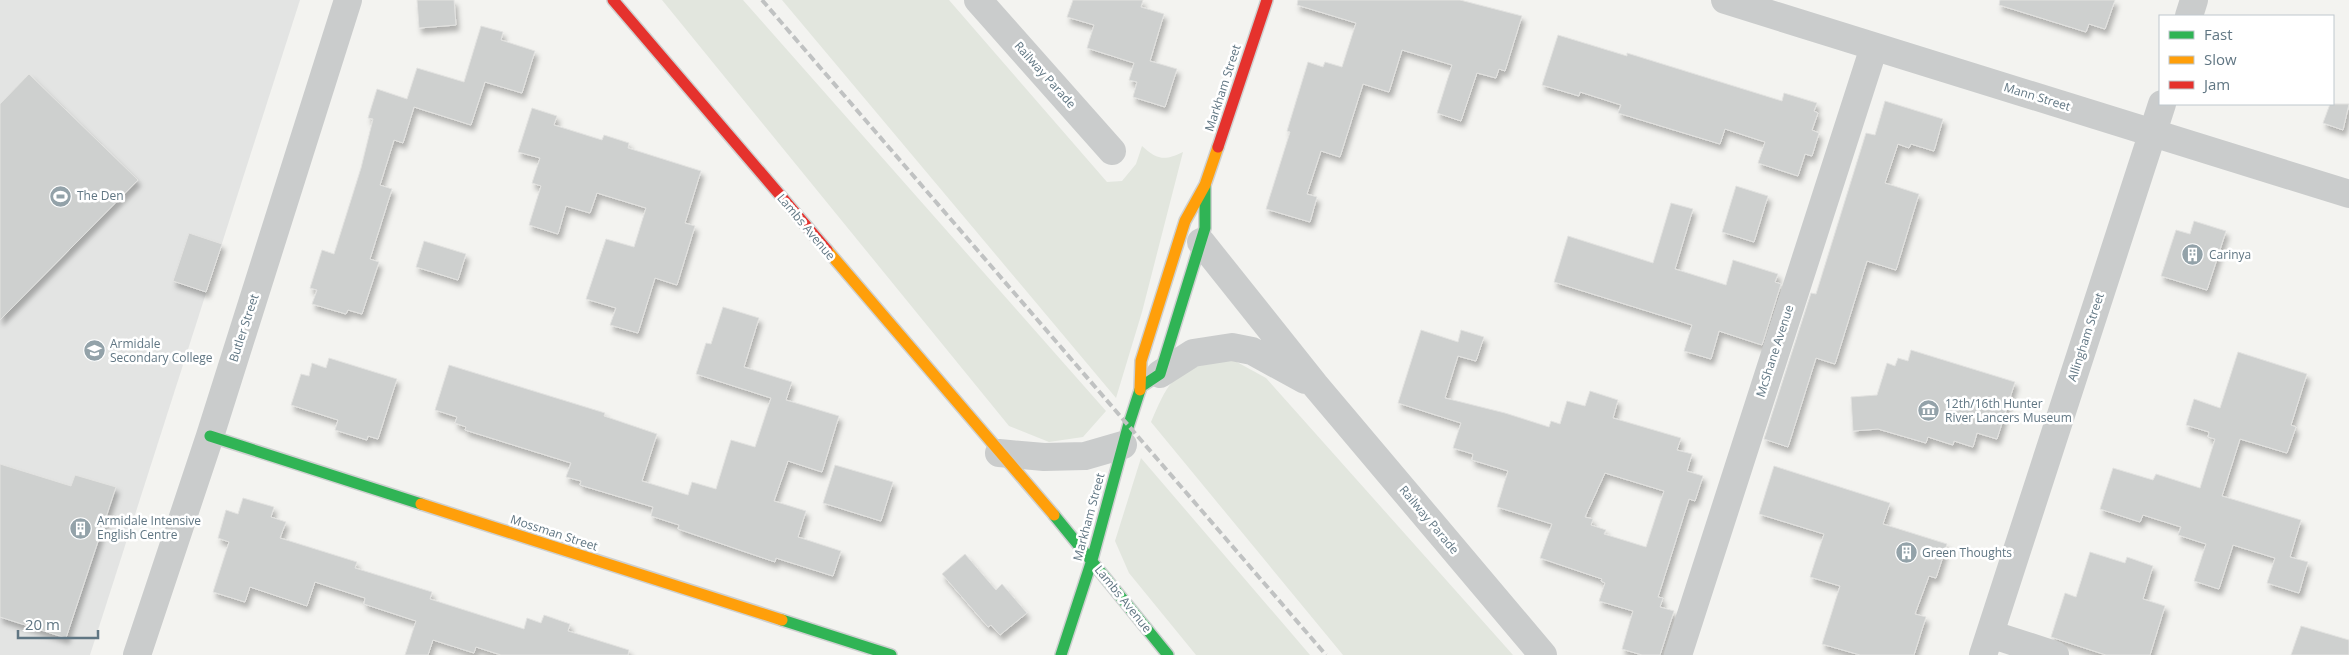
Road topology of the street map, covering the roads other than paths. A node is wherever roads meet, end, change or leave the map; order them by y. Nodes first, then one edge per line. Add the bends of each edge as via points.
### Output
1 (348, 0) edge
2 (613, 0) edge
3 (978, 0) edge
4 (1266, 0) edge
5 (1726, 0) edge
6 (2194, 0) edge
7 (2189, 15) edge
8 (1874, 47) junction
9 (2162, 105) edge
10 (2153, 132) junction
11 (1112, 151) dead end
12 (1205, 185) junction
13 (2349, 194) edge
14 (1201, 242) junction
15 (1151, 380) junction
16 (1315, 385) junction
17 (210, 436) junction
18 (1123, 445) junction
19 (999, 453) junction
20 (1092, 560) junction
21 (1986, 645) edge
22 (137, 655) edge
23 (891, 655) edge
24 (1061, 655) edge
25 (1168, 655) edge
26 (1543, 655) edge
27 (1678, 655) edge
28 (2055, 655) edge

1 - 17 street, Butler Street
2 - 19 street, Lambs Avenue
3 - 11 street, Railway Parade
4 - 12 street, Markham Street
5 - 8 street, Mann Street
6 - 7 street
8 - 10 street, Mann Street
8 - 27 street, McShane Avenue
9 - 10 street, Allingham Street
10 - 13 street, Mann Street
10 - 21 street, Allingham Street
12 - 14 street, Markham Street via 1205,228
12 - 15 street, Markham Street via 1185,221 1141,361
14 - 15 street, Markham Street
14 - 16 street, Railway Parade
15 - 16 street, Railway Parade via 1193,353 1232,347 1252,351
15 - 18 street, Markham Street
16 - 26 street, Railway Parade
17 - 22 street, Butler Street
17 - 23 street, Mossman Street
18 - 19 street via 1085,456 1044,458
18 - 20 street, Markham Street
19 - 20 street, Lambs Avenue
20 - 24 street, Markham Street
20 - 25 street, Lambs Avenue
21 - 28 street

